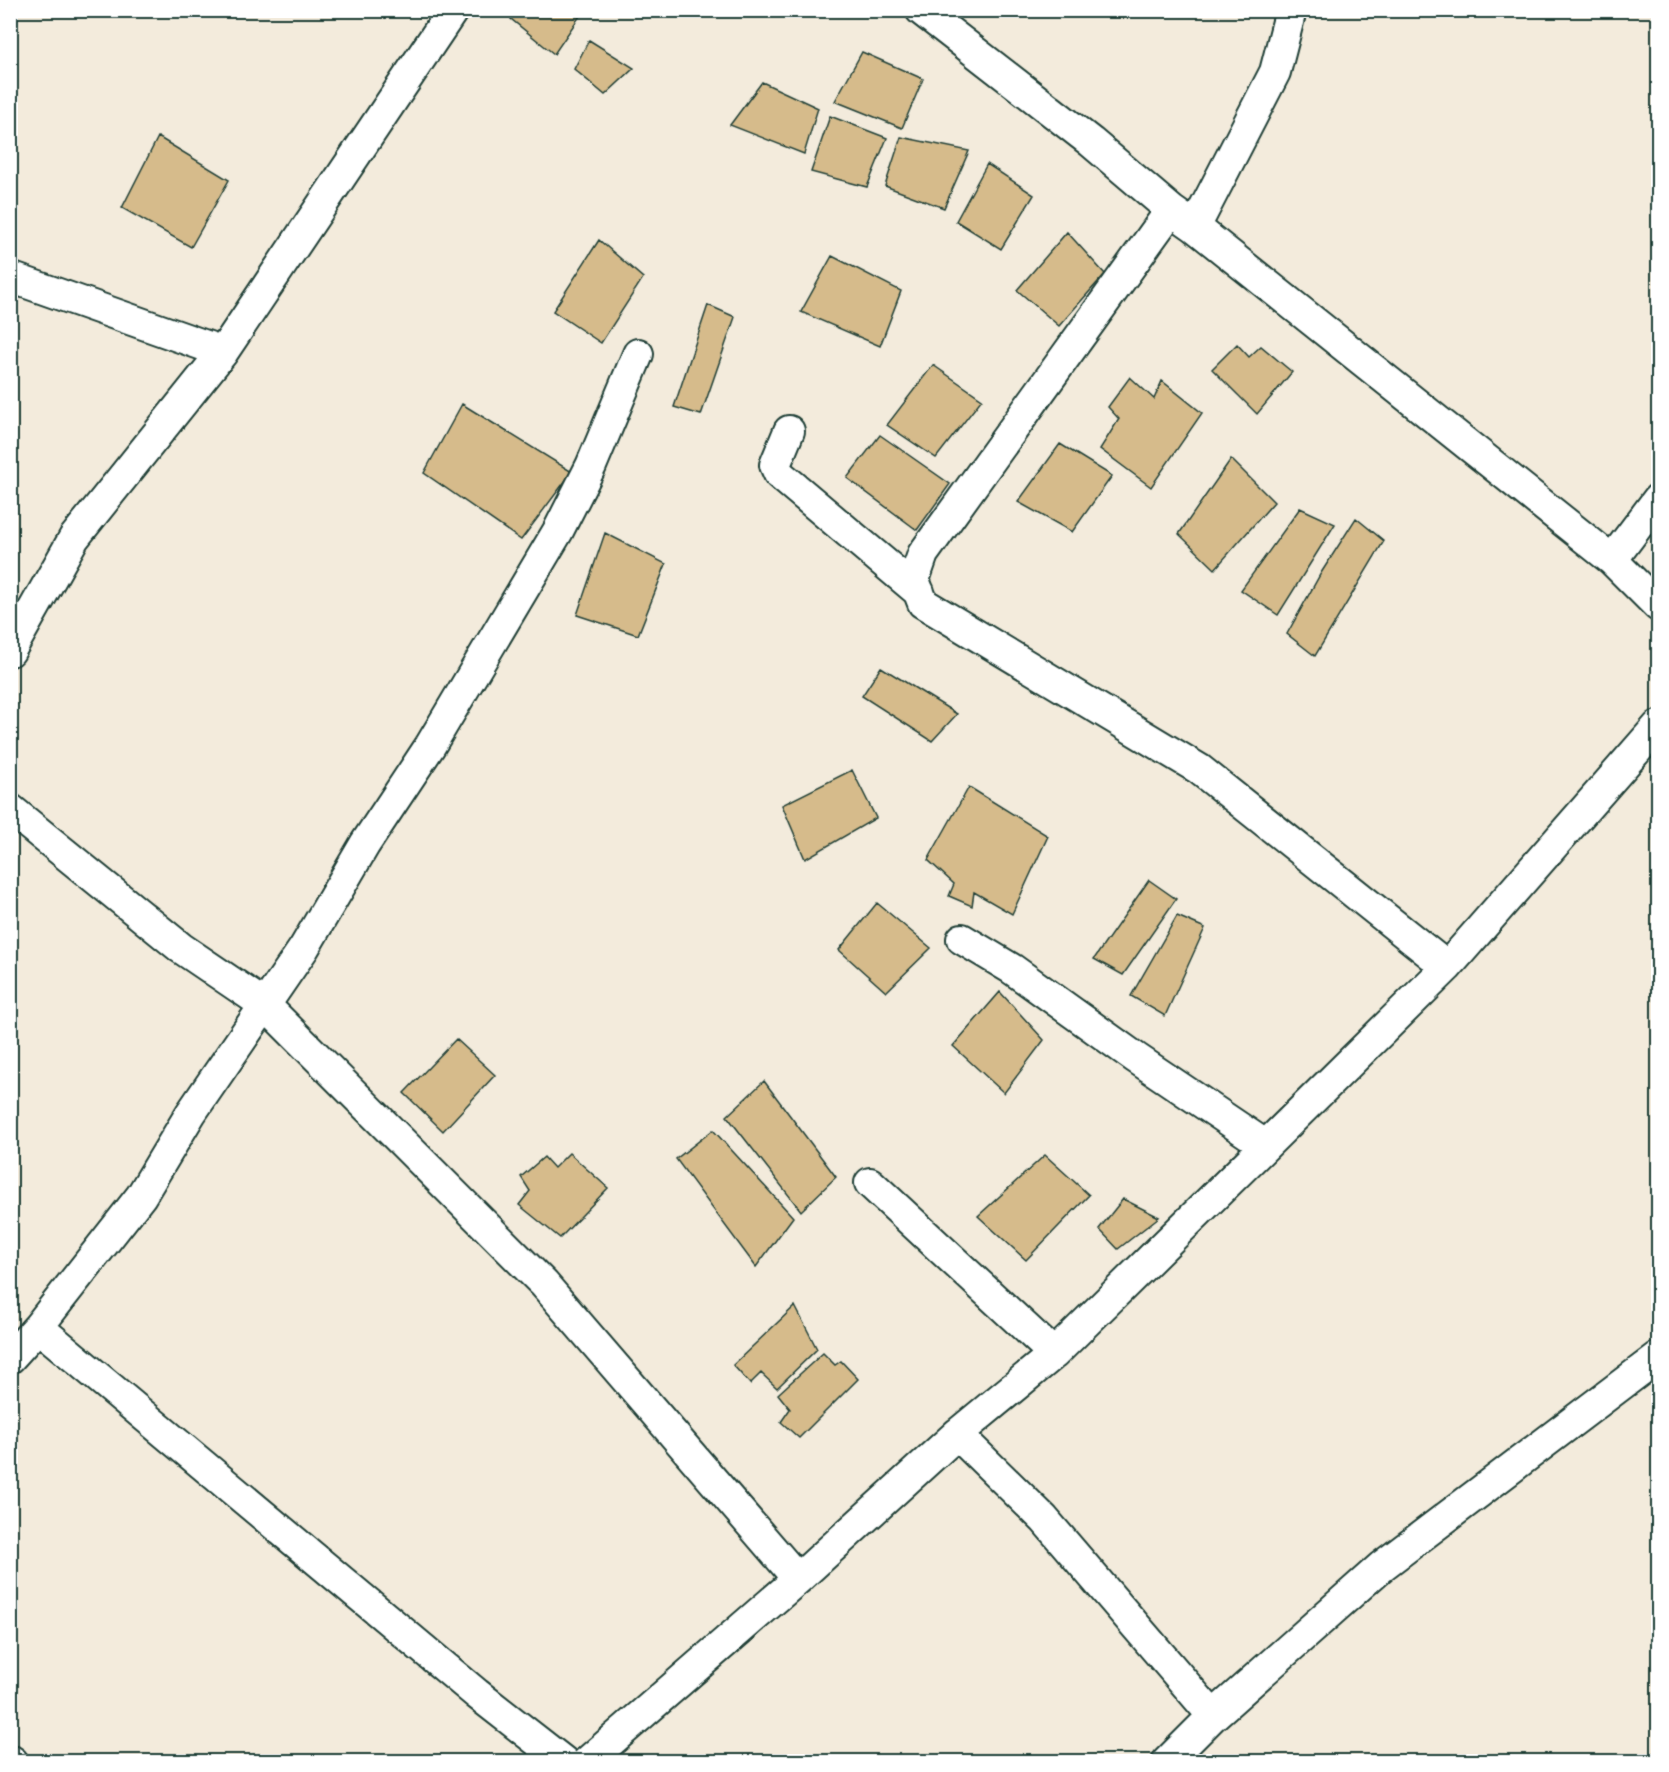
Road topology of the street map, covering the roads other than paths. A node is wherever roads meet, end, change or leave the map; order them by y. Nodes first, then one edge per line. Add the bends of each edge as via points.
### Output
1 (453, 10) edge
2 (921, 10) edge
3 (1291, 10) edge
4 (1171, 210) junction
5 (1195, 227) junction
6 (10, 278) edge
7 (223, 352) junction
8 (638, 354) dead end
9 (789, 431) dead end
10 (1659, 499) edge
11 (1612, 560) junction
12 (919, 592) junction
13 (1659, 606) edge
14 (10, 651) edge
15 (1659, 726) edge
16 (10, 809) edge
17 (962, 939) dead end
18 (1447, 967) junction
19 (265, 1005) junction
20 (1265, 1145) junction
21 (870, 1183) dead end
22 (38, 1327) junction
23 (1054, 1354) junction
24 (1659, 1357) edge
25 (10, 1358) edge
26 (957, 1434) junction
27 (798, 1579) junction
28 (1212, 1716) junction
29 (564, 1761) edge
30 (587, 1761) edge
31 (1167, 1761) edge

1 - 7 street
2 - 4 street via 1091,142
3 - 5 street via 1275,72
4 - 5 street
4 - 12 street via 923,554 914,580
5 - 11 street
6 - 7 street
7 - 14 street via 74,538
8 - 19 street via 591,466 558,531 430,746
9 - 12 street via 775,465 779,474
10 - 11 street
11 - 13 street
12 - 18 street via 923,603 1199,769
15 - 18 street
16 - 19 street via 181,948
17 - 20 street via 1012,969
18 - 20 street
19 - 22 street via 191,1113 141,1196
19 - 27 street via 544,1284
20 - 23 street
21 - 23 street
22 - 25 street
22 - 29 street via 477,1694
23 - 26 street
24 - 28 street via 1382,1566
26 - 27 street
26 - 28 street via 1044,1519
27 - 30 street
28 - 31 street

